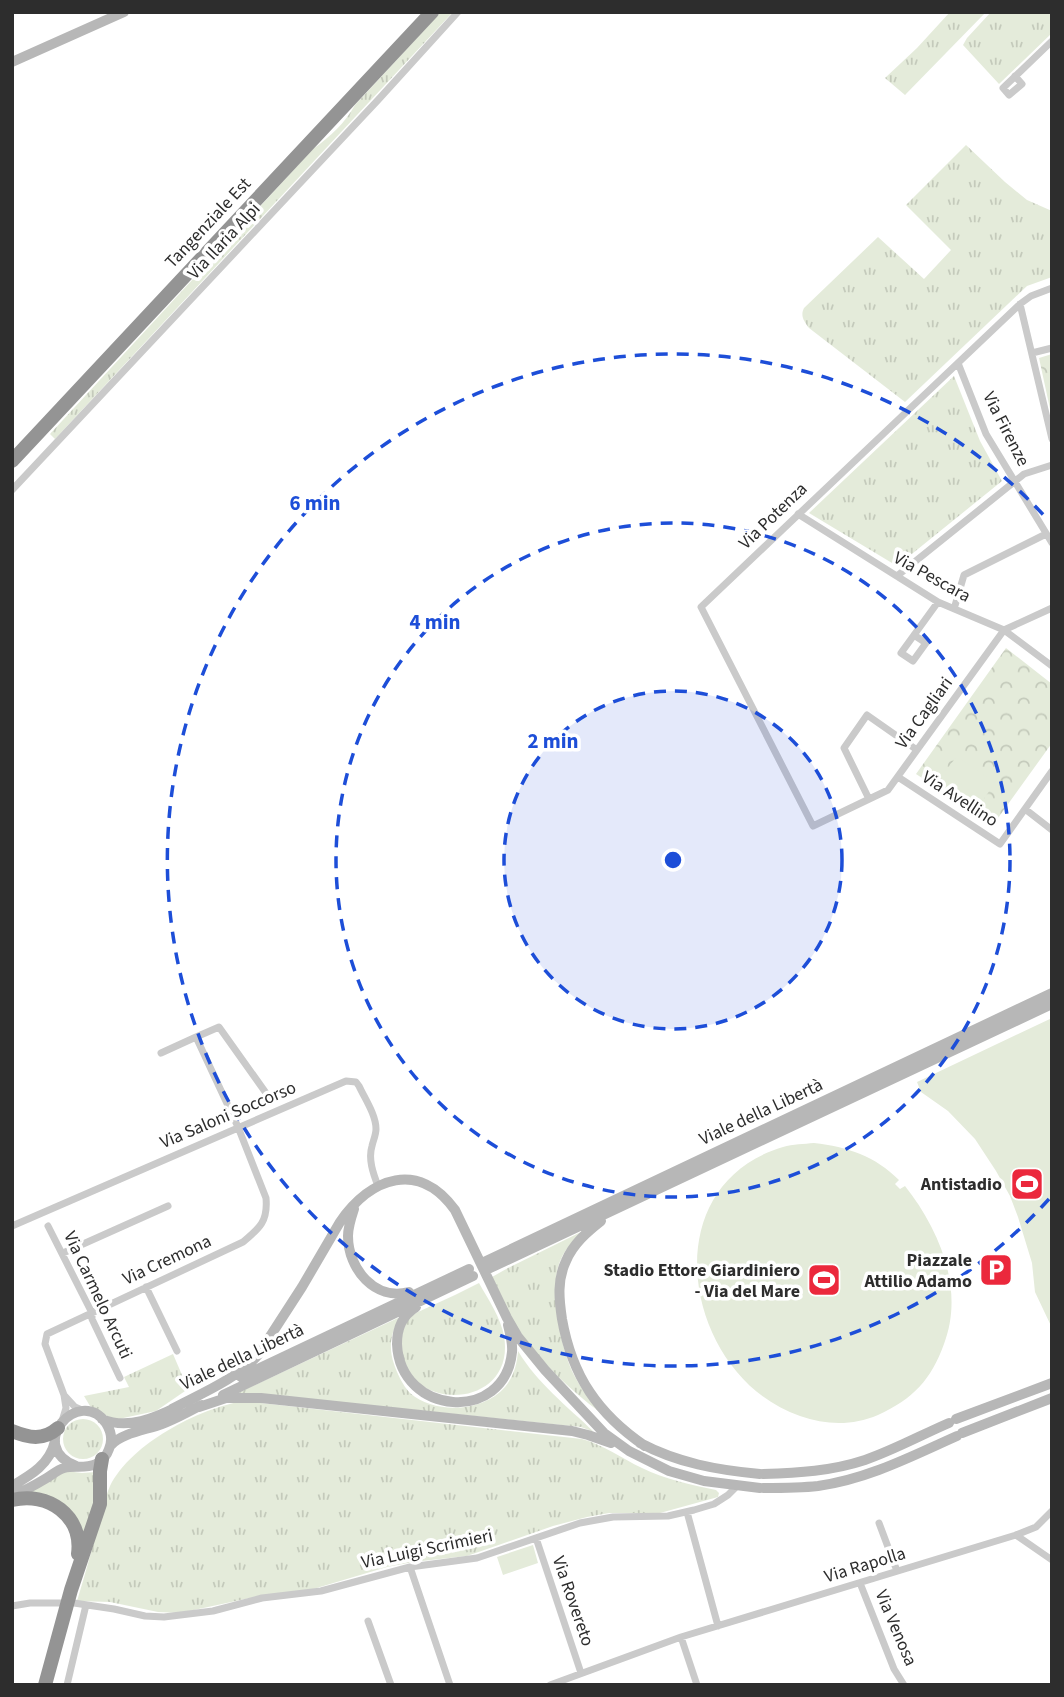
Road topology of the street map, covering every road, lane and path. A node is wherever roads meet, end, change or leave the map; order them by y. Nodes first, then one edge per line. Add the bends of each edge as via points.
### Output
1 (124, 12) edge
2 (419, 12) edge
3 (432, 12) edge
4 (458, 12) edge
5 (1052, 41) edge
6 (12, 62) edge
7 (1015, 76) dead end
8 (1052, 288) edge
9 (1020, 304) junction
10 (1052, 348) edge
11 (1032, 353) junction
12 (958, 363) junction
13 (1052, 439) edge
14 (12, 447) edge
15 (12, 461) edge
16 (1052, 466) edge
17 (1014, 481) junction
18 (12, 490) edge
19 (798, 514) junction
20 (1046, 534) junction
21 (1052, 543) edge
22 (897, 576) junction
23 (938, 602) junction
24 (1052, 608) edge
25 (954, 609) junction
26 (1004, 630) junction
27 (914, 635) dead end
28 (1052, 666) edge
29 (916, 750) junction
30 (1052, 771) edge
31 (898, 777) junction
32 (870, 799) junction
33 (1025, 809) junction
34 (813, 826) joint
35 (1052, 830) edge
36 (1052, 993) edge
37 (1052, 1003) edge
38 (196, 1037) junction
39 (161, 1053) dead end
40 (284, 1094) dead end
41 (271, 1100) junction
42 (233, 1116) junction
43 (238, 1127) junction
44 (377, 1186) junction
45 (363, 1195) junction
46 (168, 1206) dead end
47 (618, 1208) junction
48 (12, 1226) edge
49 (48, 1226) dead end
50 (63, 1252) junction
51 (471, 1272) junction
52 (146, 1287) junction
53 (92, 1313) junction
54 (507, 1318) junction
55 (177, 1351) dead end
56 (120, 1378) dead end
57 (1052, 1383) edge
58 (569, 1394) junction
59 (64, 1395) junction
60 (1052, 1398) edge
61 (199, 1407) junction
62 (172, 1409) junction
63 (88, 1412) junction
64 (102, 1419) junction
65 (953, 1421) junction
66 (58, 1429) junction
67 (12, 1431) edge
68 (959, 1434) junction
69 (111, 1446) junction
70 (645, 1446) junction
71 (629, 1451) junction
72 (674, 1458) junction
73 (103, 1460) junction
74 (76, 1466) junction
75 (669, 1471) junction
76 (762, 1474) junction
77 (12, 1486) edge
78 (737, 1486) junction
79 (762, 1488) junction
80 (12, 1498) edge
81 (1052, 1511) edge
82 (687, 1512) junction
83 (879, 1522) dead end
84 (1016, 1535) junction
85 (536, 1538) junction
86 (1052, 1560) edge
87 (410, 1567) junction
88 (897, 1571) junction
89 (860, 1583) junction
90 (73, 1597) junction
91 (62, 1603) dead end
92 (86, 1605) junction
93 (12, 1606) edge
94 (368, 1620) dead end
95 (718, 1626) junction
96 (681, 1637) junction
97 (581, 1673) junction
98 (45, 1685) edge
99 (67, 1685) edge
100 (391, 1685) edge
101 (450, 1685) edge
102 (550, 1685) edge
103 (697, 1685) edge
104 (904, 1685) edge

1 - 6 main road
2 - 14 highway, Tangenziale Est
3 - 15 highway, Tangenziale Est
4 - 18 street, Via Ilaria Alpi
5 - 7 street
8 - 9 street, Via Potenza
9 - 11 street
9 - 12 street, Via Potenza
10 - 11 street
11 - 13 street
12 - 17 street, Via Firenze via 986,434
12 - 19 street, Via Potenza
16 - 17 street
17 - 20 street, Via Firenze
17 - 22 street
19 - 22 street, Via Pescara
19 - 34 street, Via Potenza via 701,607
20 - 21 street, Via Firenze
20 - 25 street via 964,575
22 - 23 street, Via Pescara
23 - 25 street, Via Pescara
23 - 27 street
24 - 26 street, Via Cagliari
25 - 26 street, Via Pescara
26 - 28 street, Via Pescara
26 - 29 street, Via Cagliari
29 - 31 street, Via Cagliari
29 - 32 street via 867,715 844,748
30 - 33 street, Via Avellino
31 - 32 street, Via Cagliari via 888,790
31 - 33 street, Via Avellino via 1000,844
32 - 34 street, Via Cagliari
33 - 35 street
36 - 47 main road, Viale della Libertà via 486,1265
37 - 47 main road, Viale della Libertà
38 - 39 street
38 - 41 street via 219,1027
38 - 42 street, Via Cremona
40 - 41 street
41 - 42 street
42 - 43 street, Via Cremona
43 - 44 street, Via Saloni Soccorso via 346,1081 356,1082 376,1125 370,1151
43 - 48 street, Via Saloni Soccorso
43 - 52 street, Via Cremona via 266,1198 263,1222 243,1241
44 - 45 main road
44 - 54 main road via 404,1180 438,1191 455,1210
45 - 51 main road via 351,1217 348,1244 353,1263 375,1287 401,1294
45 - 62 main road via 340,1222 258,1355 240,1372
46 - 50 street
47 - 70 main road via 585,1234 570,1253 560,1278 560,1306 570,1355 580,1377 612,1420
49 - 50 street, Via Carmelo Arcuti
50 - 53 street, Via Carmelo Arcuti
51 - 54 main road via 402,1319 398,1352 408,1378 437,1400 456,1403 483,1396 502,1380 510,1361
51 - 61 main road, Viale della Libertà
51 - 62 main road, Viale della Libertà
52 - 53 street, Via Cremona
52 - 55 street
53 - 56 street, Via Carmelo Arcuti
53 - 59 street, Via Cremona via 45,1339
54 - 58 main road via 526,1349
57 - 65 main road
58 - 70 main road via 592,1414
58 - 71 main road via 604,1433
59 - 63 street
59 - 66 street, Via Cremona via 66,1408
60 - 68 main road
61 - 69 main road, Viale della Libertà
61 - 71 main road via 241,1397 298,1401 572,1431
62 - 64 main road, Viale della Libertà via 134,1422
63 - 64 main road, Viale della Libertà
63 - 66 main road via 75,1413
64 - 69 main road via 110,1431
65 - 68 main road via 963,1423
65 - 76 main road via 844,1466
66 - 67 highway via 36,1437
66 - 74 main road via 56,1447 65,1461
66 - 77 main road via 48,1460
68 - 79 main road via 846,1480
69 - 73 main road
70 - 72 main road
71 - 75 main road
72 - 75 main road
72 - 76 main road via 723,1471
73 - 74 main road via 89,1467
73 - 90 highway via 100,1504
74 - 80 main road via 58,1470
75 - 78 main road
76 - 79 main road via 754,1480
78 - 79 main road
78 - 82 street, Via Luigi Scrimieri via 714,1504
80 - 90 highway via 51,1503 69,1518 79,1546
81 - 84 street, Via Rapolla via 1036,1527
82 - 85 street, Via Luigi Scrimieri via 613,1517
82 - 95 street
83 - 88 street
84 - 86 street
84 - 88 street, Via Rapolla
85 - 87 street, Via Luigi Scrimieri via 477,1558
85 - 97 street, Via Rovereto
87 - 92 street, Via Luigi Scrimieri via 321,1591 164,1617
87 - 101 street
88 - 89 street, Via Rapolla
89 - 95 street, Via Rapolla
89 - 104 street, Via Venosa
90 - 92 street, Via Luigi Scrimieri
90 - 98 highway
91 - 93 street
92 - 99 street
94 - 100 street
95 - 96 street, Via Rapolla
96 - 97 street, Via Rapolla
96 - 103 street
97 - 102 street, Via Rapolla

